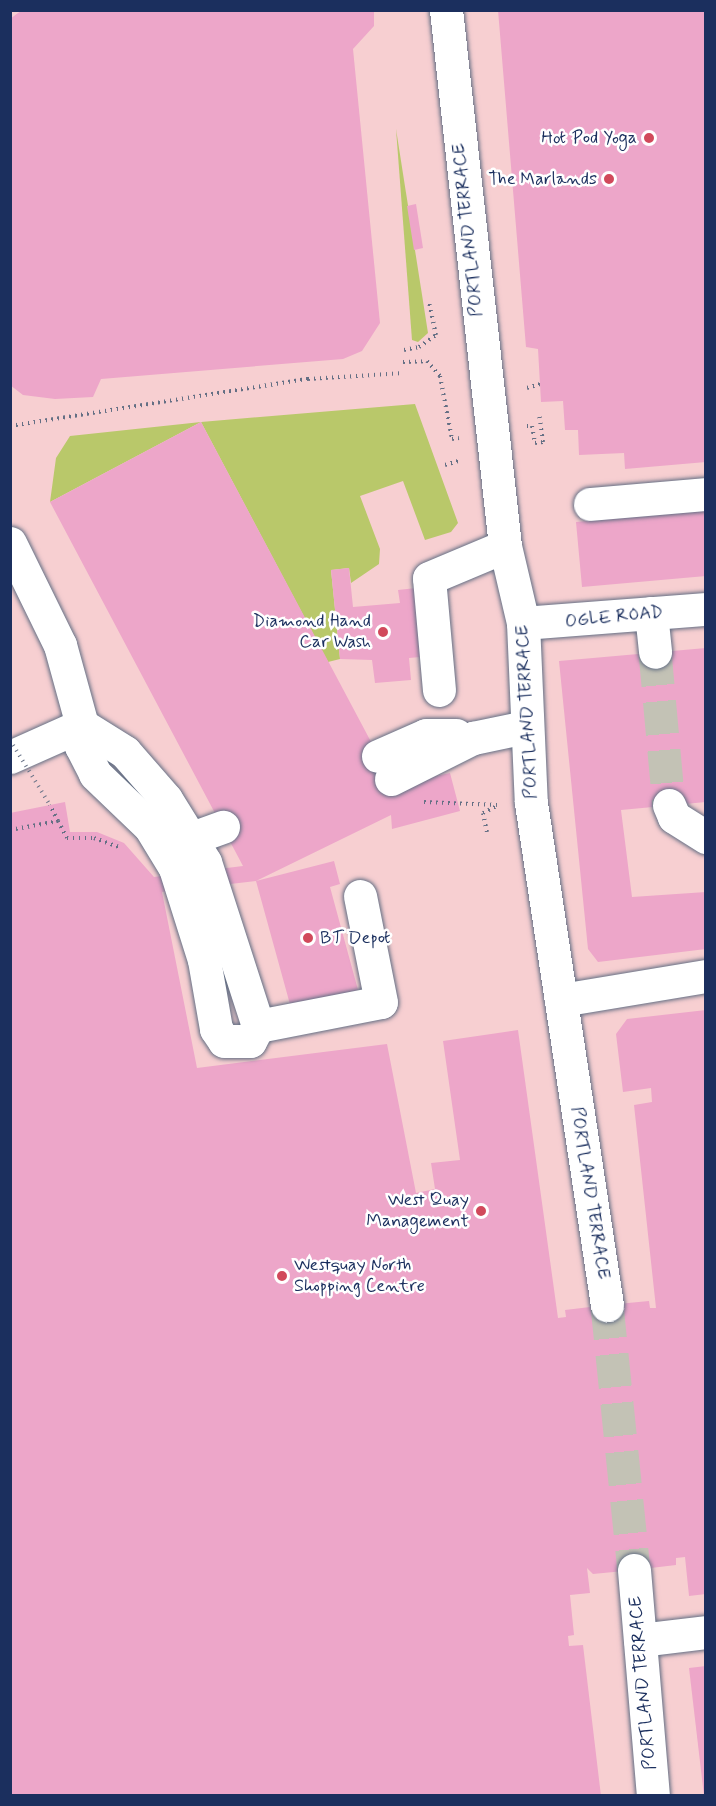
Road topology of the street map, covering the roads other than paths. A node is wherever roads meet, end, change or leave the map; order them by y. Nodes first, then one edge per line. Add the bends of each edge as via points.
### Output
1 (446, 10) edge
2 (705, 494) edge
3 (590, 504) dead end
4 (10, 543) edge
5 (505, 546) junction
6 (705, 609) edge
7 (651, 613) junction
8 (523, 622) junction
9 (655, 652) tunnel mouth
10 (439, 690) dead end
11 (82, 725) junction
12 (525, 727) junction
13 (10, 758) edge
14 (384, 767) dead end
15 (669, 805) tunnel mouth
16 (223, 827) dead end
17 (705, 837) edge
18 (192, 838) junction
19 (360, 896) dead end
20 (705, 976) edge
21 (561, 1000) junction
22 (254, 1043) junction
23 (608, 1305) tunnel mouth
24 (634, 1570) tunnel mouth
25 (705, 1632) edge
26 (640, 1640) junction
27 (653, 1796) edge

1 - 5 street, PORTLAND TERRACE
2 - 3 street
4 - 11 street via 60,645
5 - 8 street, PORTLAND TERRACE
5 - 10 street via 429,578
6 - 7 street, OGLE ROAD
7 - 8 street, OGLE ROAD
7 - 9 street
8 - 12 street, PORTLAND TERRACE
11 - 13 street
11 - 18 street via 125,752
11 - 22 street via 81,746 95,774 165,848 199,1012 224,1041
12 - 14 street via 473,738 426,735
12 - 21 street, PORTLAND TERRACE
15 - 17 street via 674,818
16 - 18 street
18 - 22 street via 209,872
19 - 22 street via 381,1002
20 - 21 street
21 - 23 street, PORTLAND TERRACE
24 - 26 street, PORTLAND TERRACE
25 - 26 street
26 - 27 street, PORTLAND TERRACE

